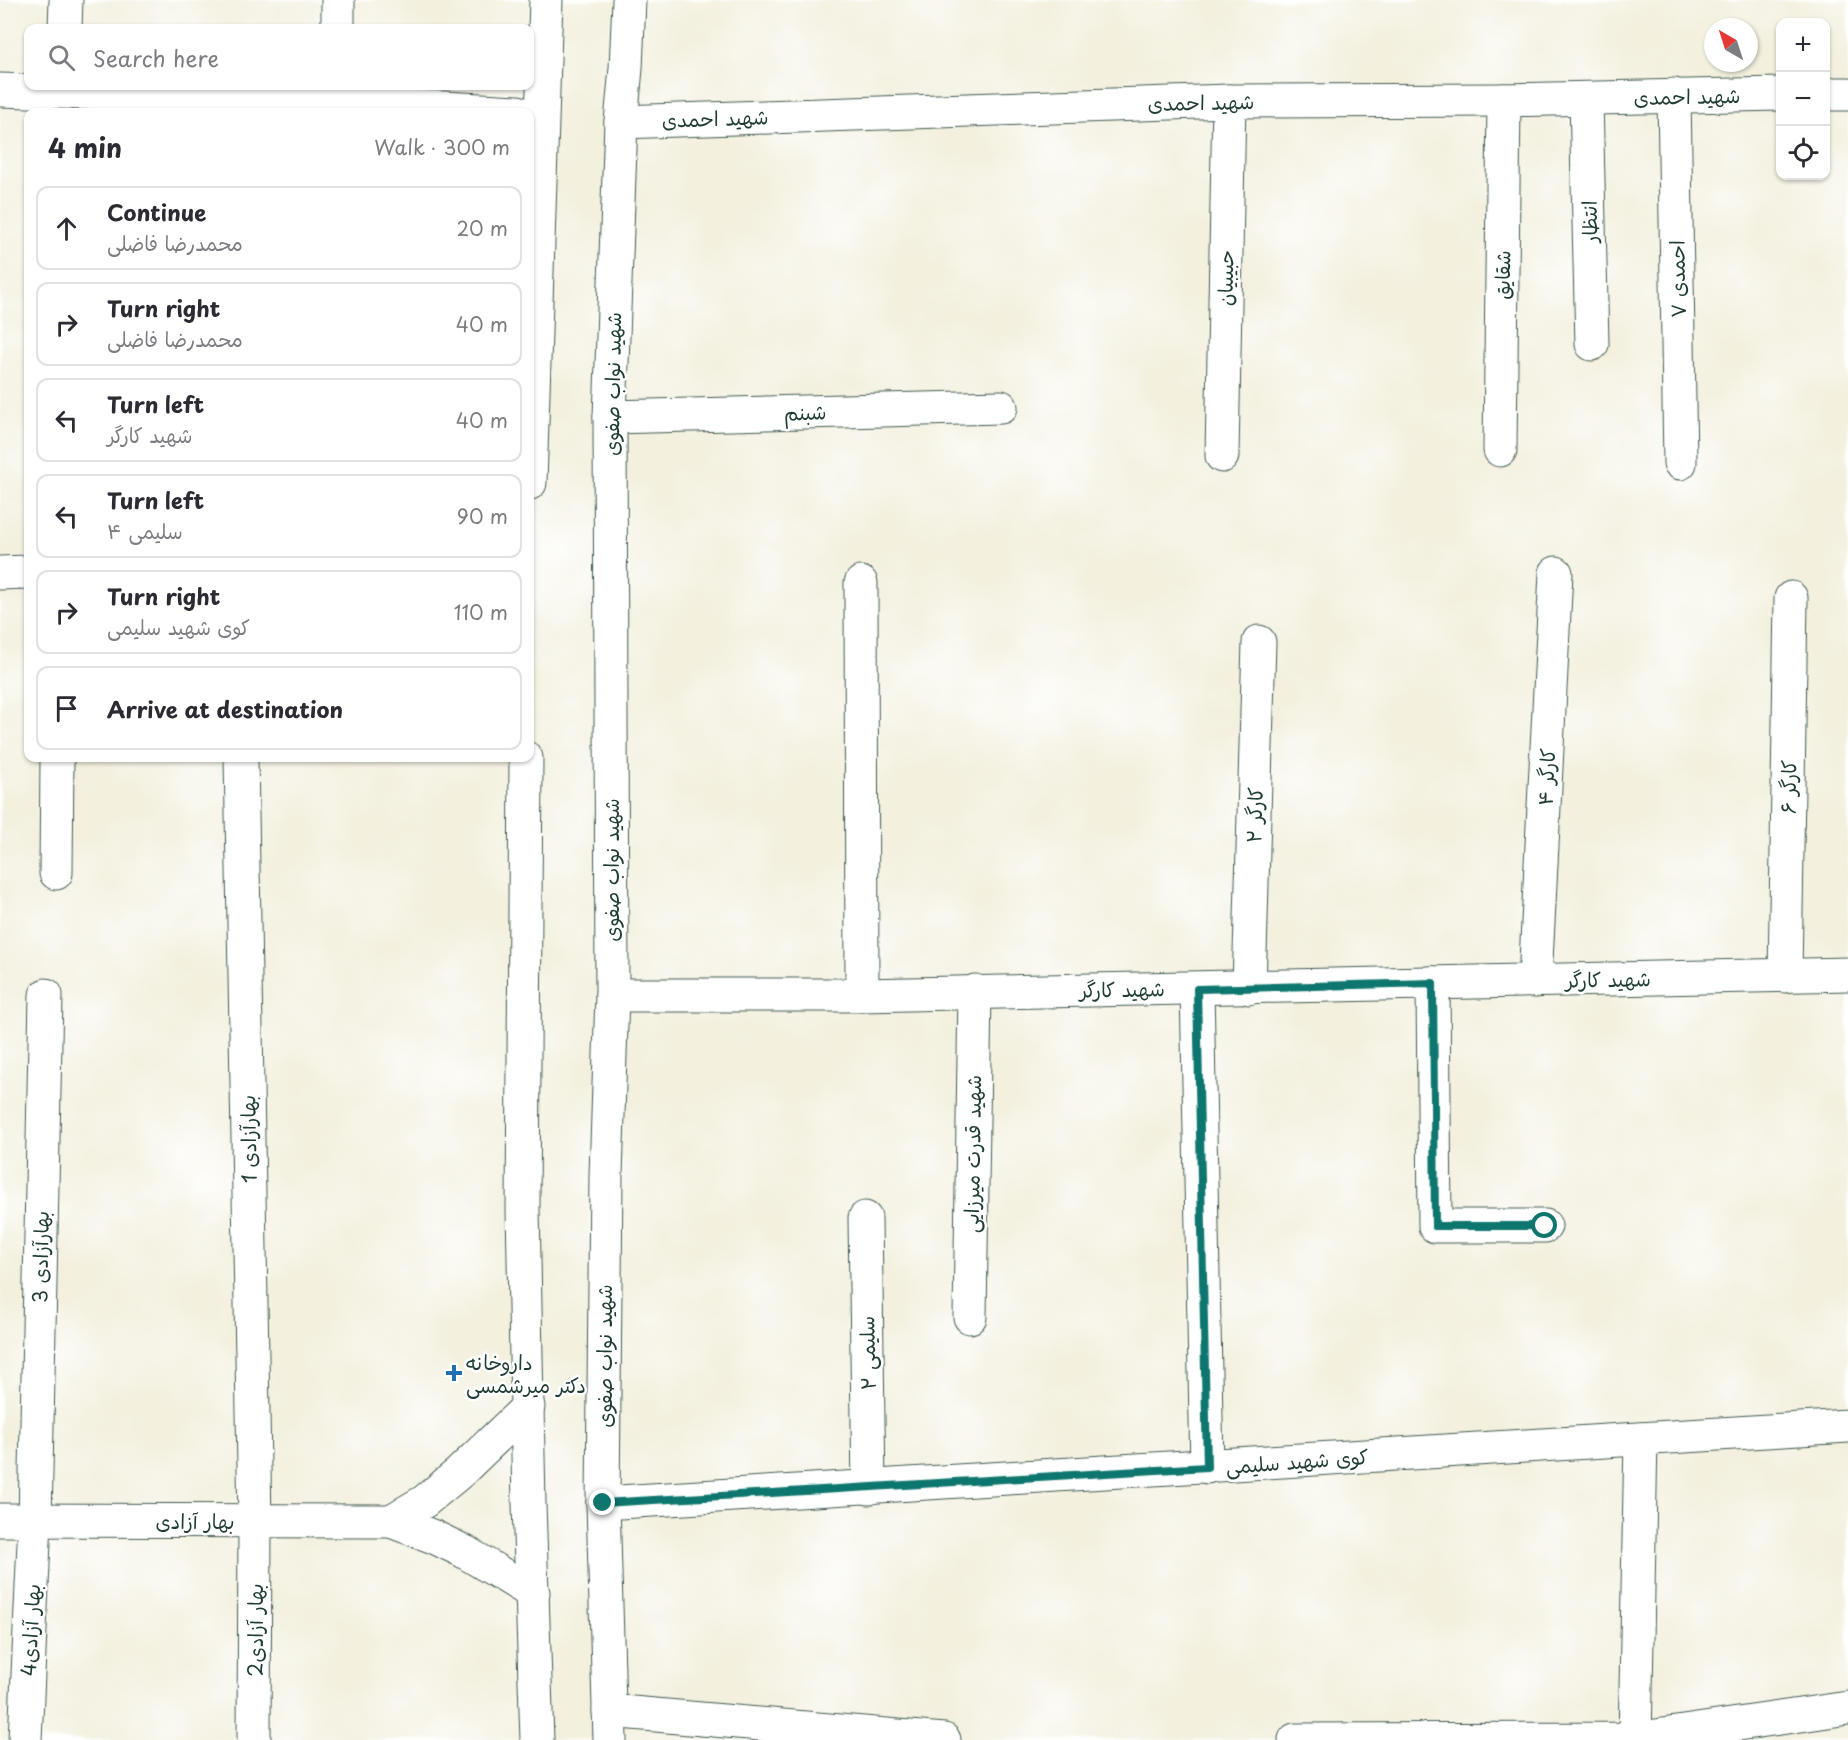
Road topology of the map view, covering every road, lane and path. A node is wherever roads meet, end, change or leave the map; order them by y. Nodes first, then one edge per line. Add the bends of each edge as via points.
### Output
1 (66, 0) edge
2 (338, 0) edge
3 (546, 0) edge
4 (629, 0) edge
5 (65, 24) edge
6 (339, 24) edge
7 (534, 85) edge
8 (0, 90) edge
9 (24, 90) edge
10 (73, 90) edge
11 (533, 90) edge
12 (339, 94) edge
13 (1776, 94) edge
14 (1830, 94) edge
15 (1848, 94) edge
16 (1674, 95) junction
17 (1586, 99) junction
18 (1504, 100) junction
19 (1229, 101) junction
20 (194, 105) edge
21 (480, 108) edge
22 (531, 108) edge
23 (621, 122) junction
24 (1592, 344) dead end
25 (1000, 407) dead end
26 (610, 417) junction
27 (1500, 450) dead end
28 (1222, 456) dead end
29 (1680, 463) dead end
30 (24, 572) edge
31 (0, 573) edge
32 (1556, 573) dead end
33 (861, 583) dead end
34 (1791, 598) dead end
35 (1259, 642) dead end
36 (57, 762) edge
37 (241, 762) edge
38 (526, 762) edge
39 (56, 873) dead end
40 (1848, 974) edge
41 (1785, 976) junction
42 (1536, 981) junction
43 (1433, 983) junction
44 (1249, 988) junction
45 (1197, 989) junction
46 (975, 991) junction
47 (46, 995) dead end
48 (612, 995) junction
49 (862, 995) junction
50 (865, 1218) dead end
51 (1545, 1226) dead end
52 (970, 1317) dead end
53 (528, 1407) junction
54 (1848, 1426) edge
55 (1641, 1439) junction
56 (1207, 1467) junction
57 (869, 1488) junction
58 (603, 1503) junction
59 (0, 1520) edge
60 (35, 1520) junction
61 (255, 1521) junction
62 (391, 1521) junction
63 (533, 1593) junction
64 (1848, 1708) edge
65 (610, 1725) edge
66 (1635, 1739) edge
67 (25, 1740) edge
68 (254, 1740) edge
69 (537, 1740) edge
70 (944, 1740) edge
71 (1295, 1740) edge

1 - 5 street
2 - 6 street
3 - 7 street
4 - 23 street, شهید نواب صفوی
8 - 9 street
10 - 20 street
11 - 22 street
12 - 20 street
12 - 21 street
13 - 16 street, شهید احمدی
14 - 15 street
16 - 17 street, شهید احمدی
16 - 29 street, احمدی ۷
17 - 18 street, شهید احمدی
17 - 24 street, انتظار
18 - 19 street, شهید احمدی
18 - 27 street, شقایق
19 - 23 street, شهید احمدی
19 - 28 street, حبیبیان
23 - 26 street, شهید نواب صفوی
25 - 26 street, شبنم
26 - 48 street, شهید نواب صفوی
30 - 31 street
32 - 42 street, کارگر ۴
33 - 49 street
34 - 41 street, کارگر ۶
35 - 44 street, کارگر ۲
36 - 39 street
37 - 61 street, بهارآزادی 1
38 - 53 street via 524,1209
40 - 41 street, شهید کارگر
41 - 42 street, شهید کارگر
42 - 43 street, شهید کارگر
43 - 44 street, شهید کارگر
43 - 51 street via 1435,1226
44 - 45 street, شهید کارگر
45 - 46 street, شهید کارگر
45 - 56 street
46 - 49 street, شهید کارگر
46 - 52 street, شهید قدرت میرزایی
47 - 60 street, بهارآزادی 3
48 - 49 street, شهید کارگر
48 - 58 street, شهید نواب صفوی
50 - 57 street, سلیمی ۲
53 - 62 street via 459,1473 425,1501
53 - 63 street
54 - 55 street, کوی شهید سلیمی
55 - 56 street, کوی شهید سلیمی
55 - 66 street
56 - 57 street, کوی شهید سلیمی
57 - 58 street, کوی شهید سلیمی
58 - 65 street, شهید نواب صفوی
59 - 60 street, بهار آزادی
60 - 61 street, بهار آزادی
60 - 67 street, بهار آزادی4
61 - 62 street, بهار آزادی
61 - 68 street, بهار آزادی2
62 - 63 street, بهار آزادی via 454,1547
63 - 69 street
64 - 66 street
65 - 70 street
66 - 71 street

